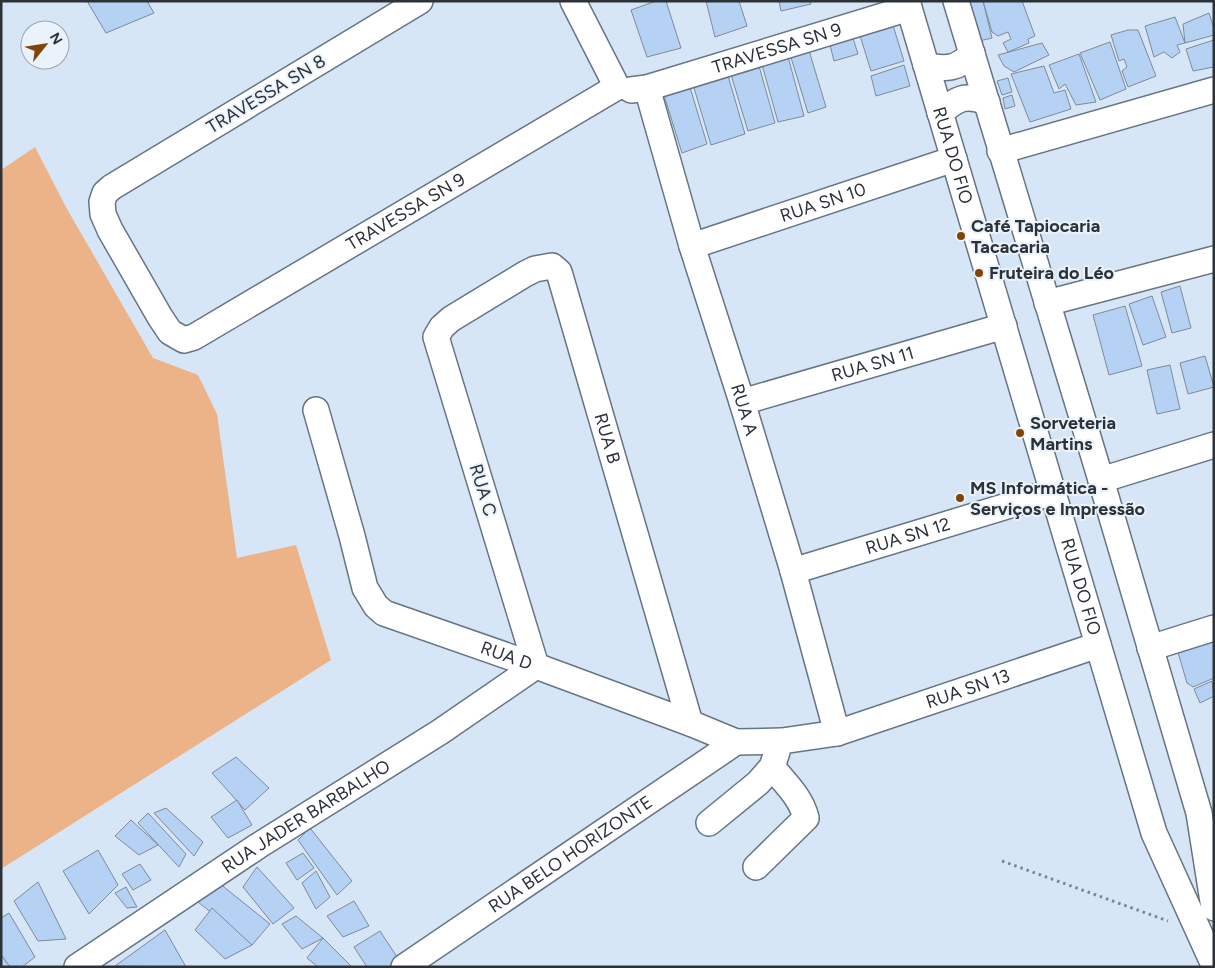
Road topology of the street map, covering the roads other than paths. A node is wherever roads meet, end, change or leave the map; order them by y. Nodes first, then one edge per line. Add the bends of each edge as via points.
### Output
1 (420, 1) edge
2 (573, 1) edge
3 (956, 1) edge
4 (908, 4) edge
5 (972, 53) junction
6 (926, 65) junction
7 (617, 87) junction
8 (647, 88) junction
9 (1214, 90) edge
10 (987, 102) junction
11 (940, 113) junction
12 (1000, 152) junction
13 (954, 159) junction
14 (692, 246) junction
15 (1214, 259) edge
16 (1047, 303) junction
17 (451, 319) joint
18 (1004, 326) junction
19 (194, 337) joint
20 (742, 402) junction
21 (316, 410) dead end
22 (1214, 445) edge
23 (1101, 480) junction
24 (1053, 492) junction
25 (792, 571) junction
26 (1214, 628) edge
27 (1098, 644) junction
28 (1150, 648) junction
29 (536, 666) junction
30 (690, 723) junction
31 (837, 733) junction
32 (782, 741) junction
33 (736, 742) junction
34 (772, 767) junction
35 (1204, 797) edge
36 (709, 823) dead end
37 (756, 867) dead end
38 (1214, 908) edge
39 (1179, 913) junction
40 (1214, 965) edge
41 (77, 967) edge
42 (404, 967) edge

1 - 19 street, TRAVESSA SN 8 via 105,193 103,214 110,230 160,317 170,332 184,340
2 - 7 street
3 - 5 street
4 - 6 street, RUA DO FIO
4 - 8 street, TRAVESSA SN 9
5 - 6 street via 966,61 949,68
5 - 10 street
6 - 11 street, RUA DO FIO
7 - 8 street, TRAVESSA SN 9
7 - 19 street, TRAVESSA SN 9
8 - 14 street, RUA A
9 - 12 street
10 - 11 street via 972,97 960,98
10 - 12 street
11 - 13 street, RUA DO FIO
12 - 16 street
13 - 14 street, RUA SN 10
13 - 18 street, RUA DO FIO
14 - 20 street, RUA A
15 - 16 street
16 - 23 street
17 - 29 street, RUA C via 436,337
17 - 30 street, RUA B via 535,269 552,266 559,272
18 - 20 street, RUA SN 11
18 - 24 street, RUA DO FIO
20 - 25 street, RUA A
21 - 29 street, RUA D via 365,588 376,606 384,614
22 - 23 street
23 - 28 street
24 - 25 street, RUA SN 12
24 - 27 street, RUA DO FIO
25 - 31 street, RUA A
26 - 28 street
27 - 31 street, RUA SN 13
27 - 39 street, RUA DO FIO
28 - 35 street
29 - 30 street, RUA D
29 - 41 street, RUA JADER BARBALHO via 440,732 258,846
30 - 33 street, RUA D
31 - 32 street, RUA D
32 - 33 street, RUA D
32 - 34 street
33 - 42 street, RUA BELO HORIZONTE
34 - 36 street via 758,783
34 - 37 street via 793,791 806,818
35 - 38 street via 1199,813
38 - 39 street
39 - 40 street, RUA DO FIO

